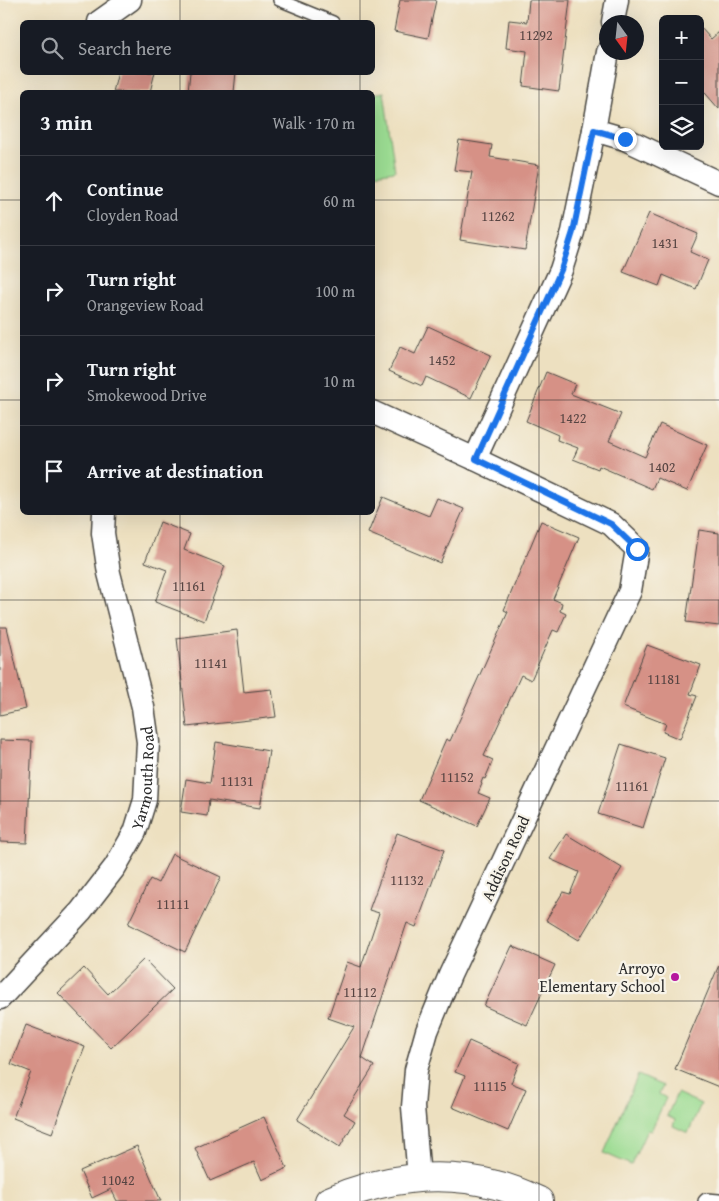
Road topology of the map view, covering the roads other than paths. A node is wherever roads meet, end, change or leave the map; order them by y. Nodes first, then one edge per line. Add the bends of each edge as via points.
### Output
1 (130, 0) edge
2 (279, 0) edge
3 (617, 0) edge
4 (614, 15) edge
5 (102, 20) edge
6 (328, 20) edge
7 (607, 60) edge
8 (594, 130) junction
9 (719, 183) edge
10 (375, 413) edge
11 (476, 459) junction
12 (104, 515) edge
13 (0, 998) edge
14 (419, 1178) junction
15 (719, 1200) edge
16 (329, 1201) edge
17 (539, 1201) edge
18 (704, 1201) edge

1 - 5 street
2 - 6 lane
3 - 4 street
7 - 8 street
8 - 9 street via 625,139
8 - 11 street via 573,232 561,270
10 - 11 street
11 - 14 street, Addison Road via 611,524 637,549 630,591 426,1030 416,1070 413,1107
12 - 13 street, Yarmouth Road via 109,573 143,707 148,742 145,800 135,832 115,867 81,911
14 - 16 street via 379,1184
14 - 17 street via 443,1177 497,1185
15 - 18 lane

